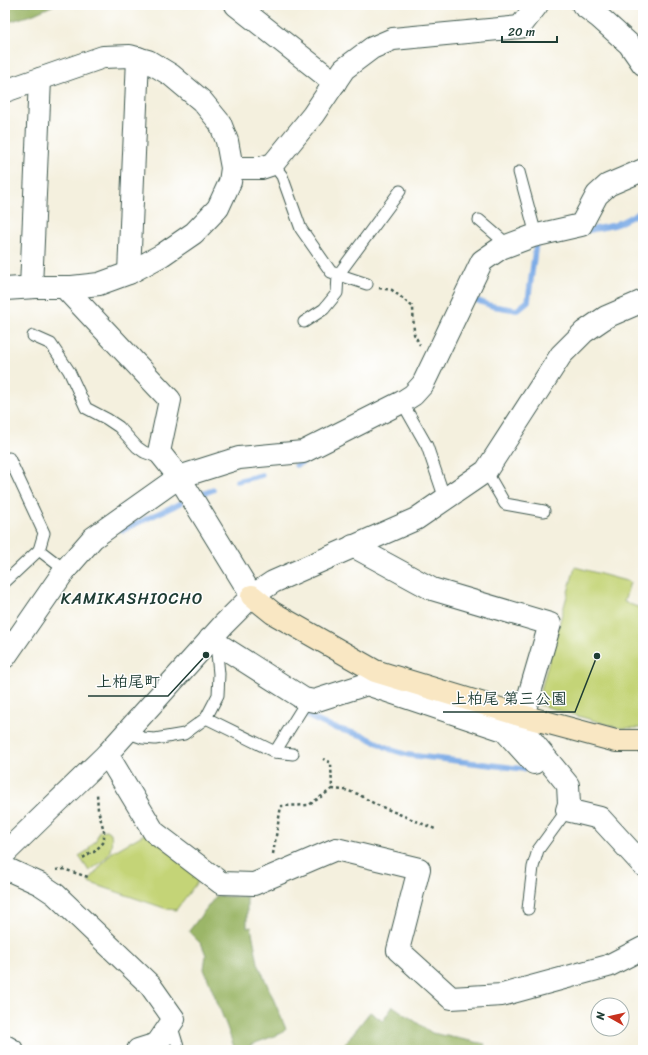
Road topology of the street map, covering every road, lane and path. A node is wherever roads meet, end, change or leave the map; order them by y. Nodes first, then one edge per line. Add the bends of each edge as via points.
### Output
1 (236, 5) edge
2 (537, 5) edge
3 (583, 5) edge
4 (641, 56) edge
5 (138, 58) junction
6 (40, 79) junction
7 (335, 83) junction
8 (5, 91) edge
9 (273, 164) junction
10 (232, 168) junction
11 (643, 170) edge
12 (519, 172) dead end
13 (400, 191) dead end
14 (479, 220) dead end
15 (536, 236) junction
16 (508, 245) junction
17 (129, 273) junction
18 (338, 275) junction
19 (367, 284) dead end
20 (31, 287) junction
21 (64, 287) junction
22 (5, 289) edge
23 (392, 290) dead end
24 (643, 301) edge
25 (304, 322) dead end
26 (33, 336) dead end
27 (436, 358) junction
28 (402, 402) junction
29 (9, 458) dead end
30 (165, 460) junction
31 (486, 471) junction
32 (179, 477) junction
33 (445, 499) junction
34 (544, 511) dead end
35 (353, 546) junction
36 (39, 550) junction
37 (65, 570) junction
38 (5, 582) edge
39 (252, 596) junction
40 (213, 641) junction
41 (5, 657) edge
42 (308, 700) junction
43 (523, 716) junction
44 (206, 718) junction
45 (126, 732) junction
46 (643, 741) edge
47 (275, 752) junction
48 (107, 754) junction
49 (293, 754) dead end
50 (323, 759) dead end
51 (332, 789) junction
52 (97, 793) dead end
53 (568, 807) junction
54 (435, 830) dead end
55 (5, 853) edge
56 (82, 858) dead end
57 (643, 865) edge
58 (5, 868) edge
59 (275, 874) junction
60 (528, 909) dead end
61 (643, 948) edge
62 (171, 1023) junction
63 (5, 1046) edge
64 (12, 1050) edge
65 (138, 1050) edge
66 (179, 1050) edge

1 - 7 street
2 - 7 street via 520,27 394,39 372,48 344,69
3 - 4 street
5 - 6 street via 103,57
5 - 10 street via 171,75 202,101 220,123 227,141
5 - 17 street
6 - 8 street
6 - 20 street
7 - 9 street
9 - 10 street via 261,168
9 - 18 lane via 282,176 301,229 331,272
10 - 17 street via 230,182 218,208 194,233
11 - 15 street via 608,184 597,195 581,225
12 - 15 lane
13 - 18 lane
14 - 16 lane
15 - 16 street
16 - 27 street via 482,261
17 - 21 street via 99,284
18 - 19 lane
18 - 25 lane via 337,293 324,309
20 - 21 street
20 - 22 street
21 - 30 street via 170,400 159,452
23 - 27 path via 412,307 417,342
24 - 31 street via 606,317 584,332 561,355
26 - 30 lane via 51,344 69,371 86,408 120,427 144,452
27 - 28 street via 423,384
28 - 32 street via 303,452 239,458
28 - 33 lane via 426,446
29 - 36 lane via 44,533
30 - 32 street
31 - 33 street
31 - 34 lane via 505,504
32 - 37 street via 93,538
32 - 39 street
33 - 35 street via 416,518
35 - 39 street via 273,582
35 - 43 street via 432,589 550,624
36 - 37 lane
36 - 38 lane
37 - 41 street
39 - 40 street
39 - 43 street via 273,613 375,670
40 - 42 street
40 - 44 lane via 219,674 218,695
40 - 45 street
42 - 47 lane
42 - 53 street via 314,701 367,684 504,730
43 - 46 street via 616,741
43 - 53 street via 528,736 568,785
44 - 45 lane via 184,734 155,739
44 - 47 lane
45 - 48 street
47 - 49 lane
48 - 55 street
48 - 59 street via 154,832 221,883 254,884
50 - 51 path via 331,762
51 - 54 path via 358,794
51 - 59 path via 309,805 281,806 273,852
52 - 56 path via 98,810 104,831 103,843 94,852
53 - 57 street via 600,818
53 - 60 lane via 538,850 533,867
58 - 62 street via 55,894 150,985 174,1019
59 - 61 street via 336,849 419,869 398,950 451,998 502,995 608,966
62 - 65 street via 157,1044
62 - 66 lane
63 - 64 street

